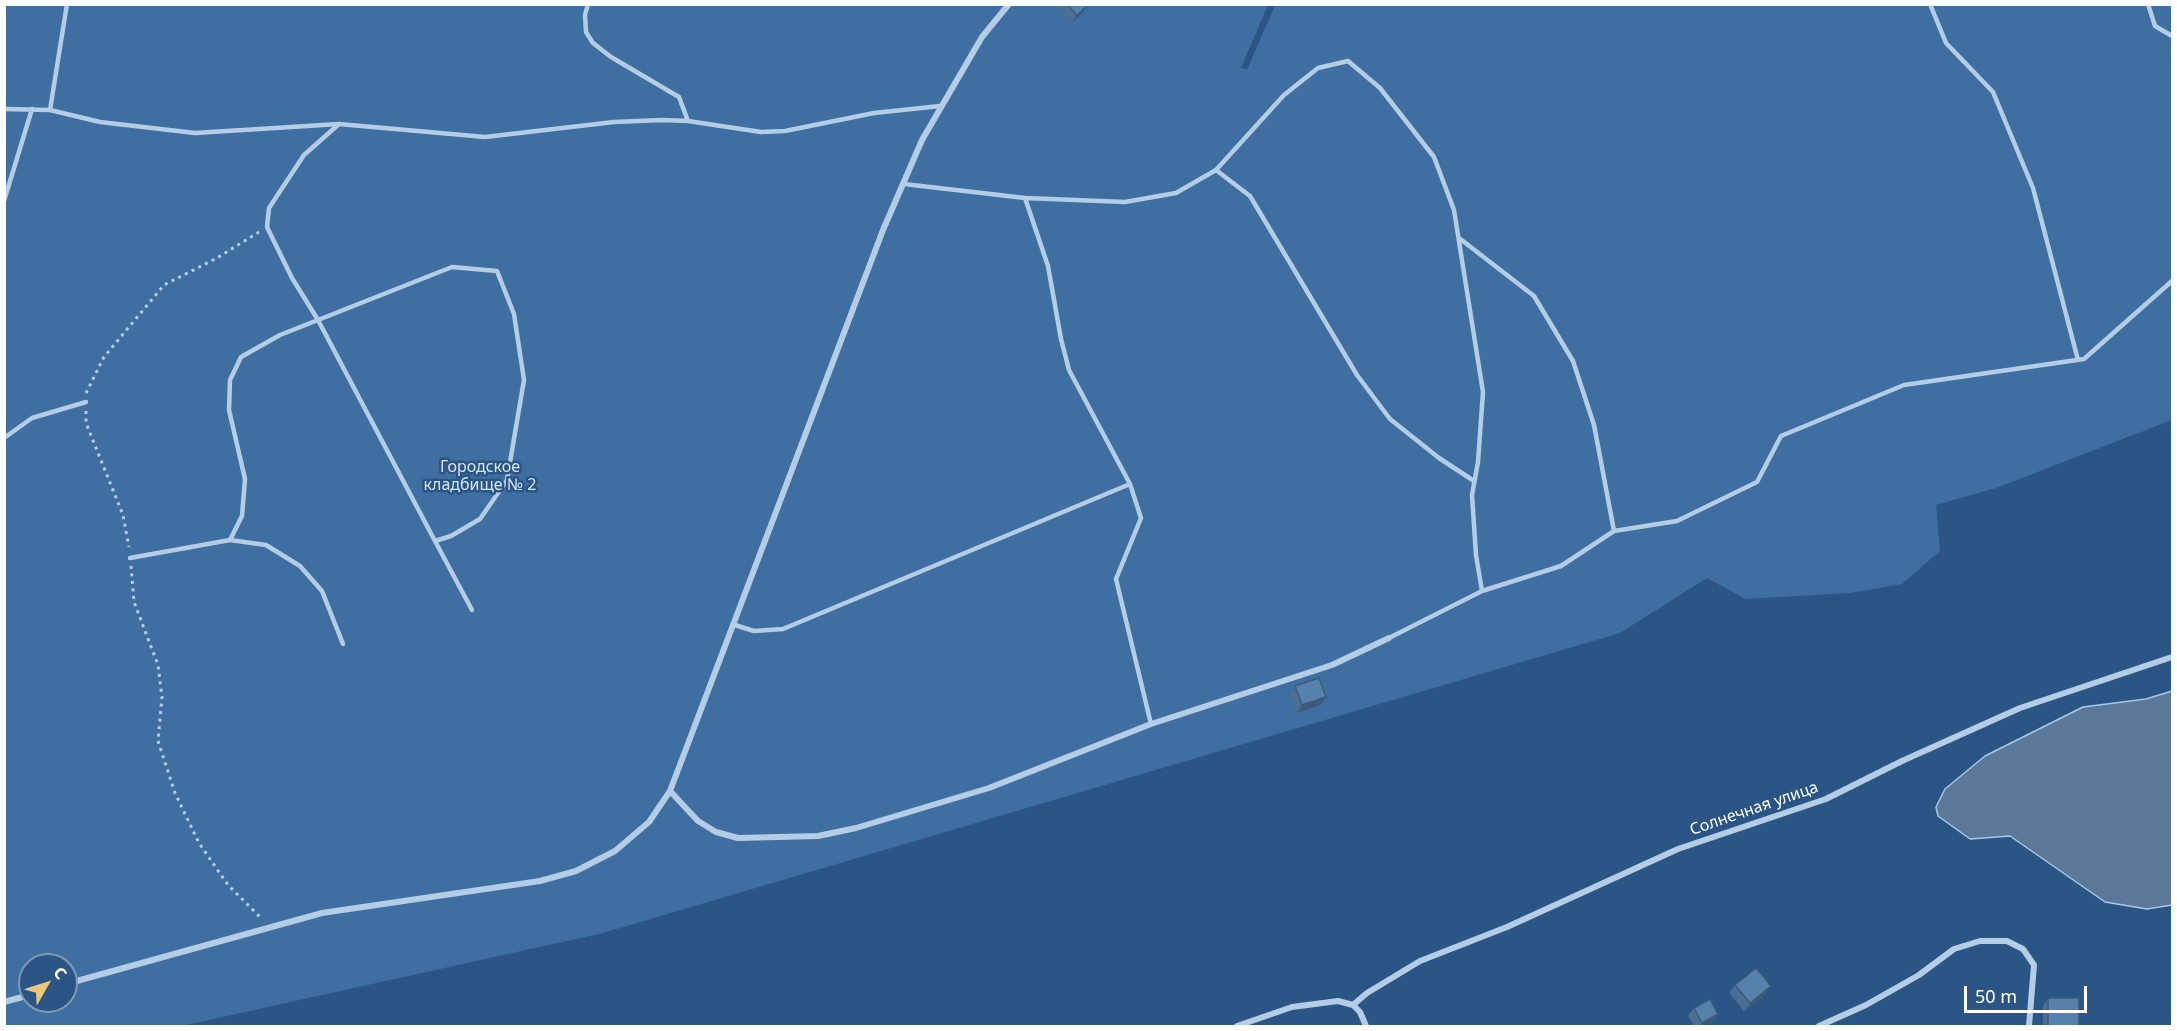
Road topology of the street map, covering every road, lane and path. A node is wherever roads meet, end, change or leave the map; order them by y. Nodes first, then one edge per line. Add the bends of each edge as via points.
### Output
1 (67, 4) edge
2 (588, 4) edge
3 (1009, 4) edge
4 (1930, 4) edge
5 (2148, 4) edge
6 (2172, 36) edge
7 (940, 106) junction
8 (4, 109) edge
9 (33, 109) junction
10 (50, 110) junction
11 (688, 121) junction
12 (339, 124) junction
13 (1216, 170) junction
14 (904, 184) junction
15 (1025, 198) junction
16 (4, 201) edge
17 (1459, 238) junction
18 (2172, 281) edge
19 (318, 320) junction
20 (2078, 360) junction
21 (86, 402) dead end
22 (4, 438) edge
23 (1474, 481) junction
24 (1130, 484) junction
25 (1614, 531) junction
26 (230, 540) junction
27 (435, 541) junction
28 (130, 558) dead end
29 (1482, 591) junction
30 (472, 610) dead end
31 (735, 625) junction
32 (1389, 638) joint
33 (343, 644) dead end
34 (2172, 657) edge
35 (1151, 724) junction
36 (670, 791) junction
37 (78, 981) edge
38 (1353, 1005) junction
39 (1237, 1026) edge
40 (1366, 1026) edge
41 (1819, 1026) edge
42 (2029, 1026) edge

1 - 10 lane
2 - 11 lane via 586,32 593,43 679,97
3 - 7 street via 982,37
4 - 20 lane via 1946,43 1993,92 2033,188
5 - 6 lane via 2155,26
7 - 11 lane via 874,113 785,131 761,132
7 - 14 street
8 - 9 lane
9 - 10 lane
9 - 16 lane
10 - 12 lane via 100,122 195,134
11 - 12 lane via 614,122 485,137
12 - 19 lane via 304,155 269,208 267,227
13 - 15 lane via 1176,192 1125,202
13 - 17 lane via 1284,95 1318,68 1348,61 1380,88 1434,157 1454,210
13 - 23 lane via 1250,196 1357,375 1390,419
14 - 15 lane
14 - 31 street via 883,230
15 - 24 lane via 1048,266 1069,370
17 - 23 lane via 1483,392
17 - 25 lane via 1534,296 1574,361 1594,425
18 - 20 lane via 2084,359
19 - 26 lane via 241,357 230,380 229,410 245,478 242,516
19 - 27 lane
19 - 27 lane via 453,267 497,271 514,315 524,380 507,480 480,519
20 - 25 lane via 1904,385 1781,436 1757,482 1677,521
21 - 22 lane via 32,418
23 - 29 lane via 1474,525
24 - 31 lane via 783,628 754,631
24 - 35 lane via 1141,518 1116,579
25 - 29 lane via 1561,566
26 - 28 lane
26 - 33 lane via 266,545 300,566 322,591
27 - 30 lane
29 - 32 lane
31 - 36 street
32 - 35 street via 1302,676
34 - 38 street, Солнечная улица via 2020,708 1826,799 1678,849 1420,962
35 - 36 street via 989,788 818,836 738,838 716,832 698,821
36 - 37 street via 649,822 615,850 576,872 540,882 322,913
38 - 39 street via 1338,1001 1292,1007
38 - 40 street
41 - 42 street via 1919,975 1954,949 1980,941 2007,941 2023,949 2034,965

